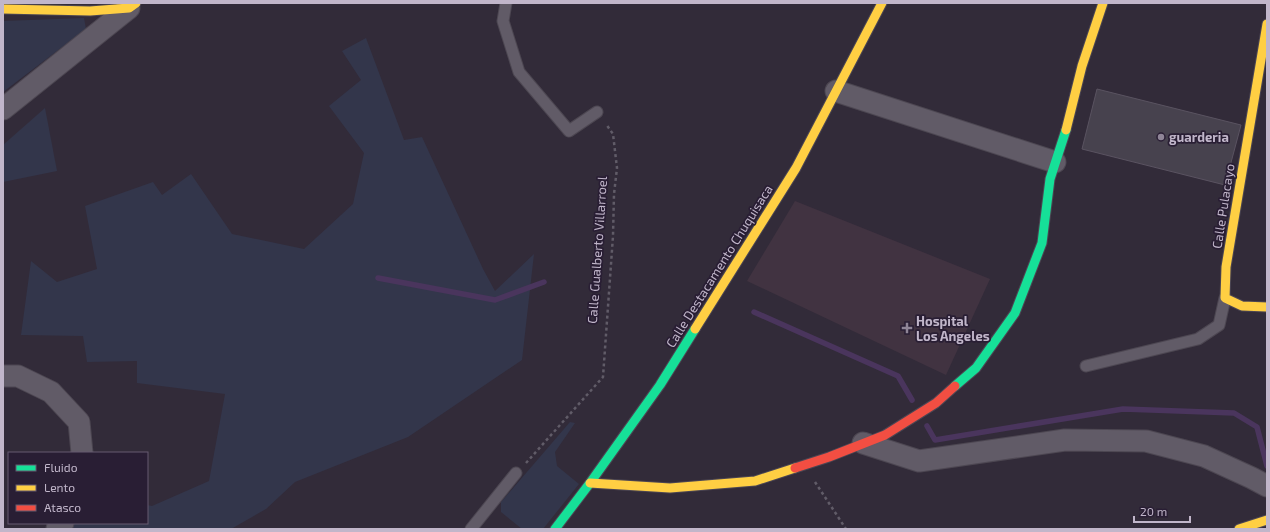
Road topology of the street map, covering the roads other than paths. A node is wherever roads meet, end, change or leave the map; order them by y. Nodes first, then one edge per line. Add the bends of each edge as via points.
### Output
1 (506, 3) edge
2 (882, 3) edge
3 (1103, 3) edge
4 (132, 6) edge
5 (90, 7) edge
6 (3, 9) edge
7 (1267, 24) edge
8 (836, 92) junction
9 (3, 109) edge
10 (597, 112) road end
11 (1055, 162) junction
12 (1225, 298) junction
13 (1267, 307) edge
14 (1086, 366) dead end
15 (3, 376) edge
16 (864, 443) junction
17 (82, 452) edge
18 (516, 473) road end
19 (590, 483) junction
20 (1267, 486) edge
21 (1267, 520) edge
22 (471, 529) edge
23 (555, 529) edge
24 (1239, 529) edge

1 - 10 lane via 503,21 519,72 569,131
2 - 8 main road, Calle Destacamento Chuquisaca
3 - 11 main road
4 - 5 main road
4 - 9 street
5 - 6 main road
7 - 12 main road, Calle Pulacayo via 1226,267
8 - 11 street
8 - 19 main road, Calle Destacamento Chuquisaca via 796,168 660,385
11 - 16 main road via 1050,179 1042,243 1015,313 976,368 942,398 885,435
12 - 13 main road via 1242,306
12 - 14 lane via 1219,325 1198,339
15 - 17 street via 18,376 51,392 79,422
16 - 19 main road via 755,481 670,488
16 - 20 street via 919,461 1065,440 1146,441 1204,456
18 - 22 lane
19 - 23 main road, Calle Destacamento Chuquisaca
21 - 24 main road

